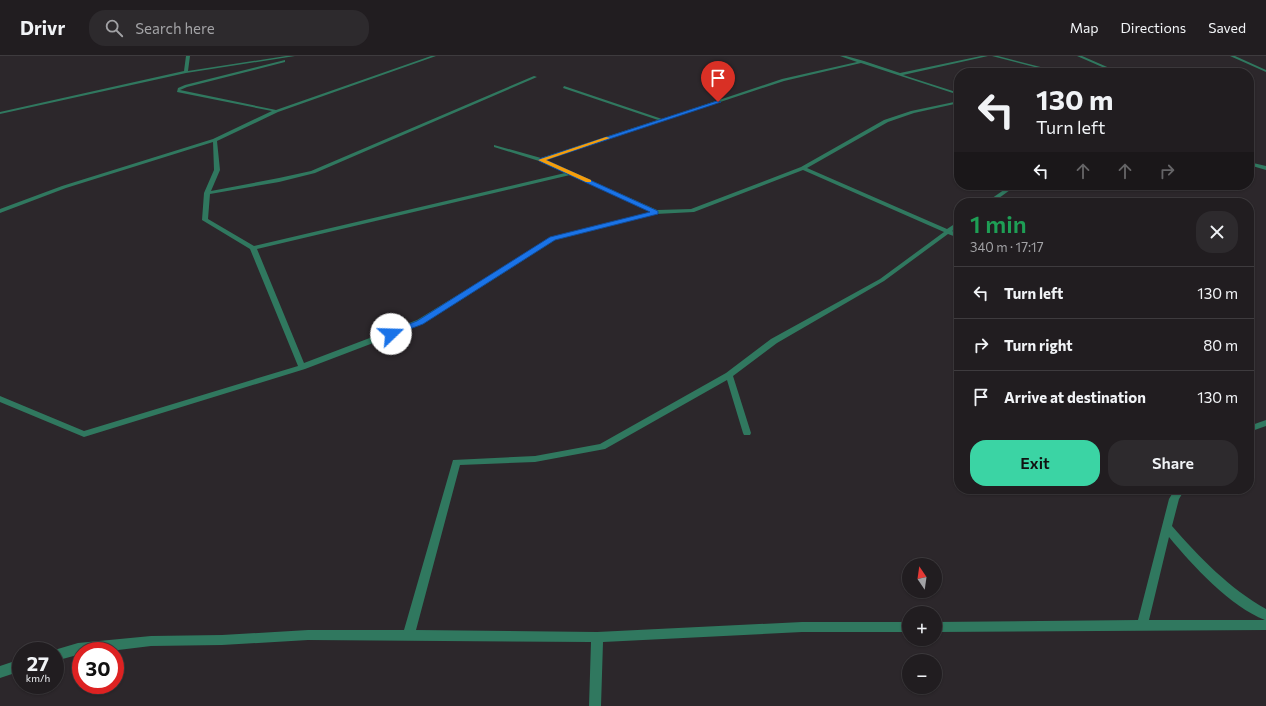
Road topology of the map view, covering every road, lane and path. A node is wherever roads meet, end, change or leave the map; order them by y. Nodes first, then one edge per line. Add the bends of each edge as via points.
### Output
1 (188, 56) edge
2 (293, 56) edge
3 (296, 56) edge
4 (434, 56) edge
5 (842, 56) edge
6 (986, 56) edge
7 (994, 56) edge
8 (1079, 56) edge
9 (1232, 56) edge
10 (862, 62) junction
11 (1042, 68) edge
12 (1107, 68) edge
13 (186, 72) junction
14 (1266, 72) edge
15 (900, 74) junction
16 (535, 78) dead end
17 (564, 88) dead end
18 (954, 92) edge
19 (954, 103) edge
20 (276, 111) junction
21 (0, 113) edge
22 (662, 120) junction
23 (215, 140) junction
24 (496, 146) dead end
25 (541, 160) junction
26 (1254, 164) edge
27 (803, 168) junction
28 (1266, 168) edge
29 (571, 173) junction
30 (1007, 190) edge
31 (207, 193) junction
32 (995, 198) edge
33 (0, 211) edge
34 (656, 212) junction
35 (954, 226) edge
36 (946, 232) junction
37 (954, 234) edge
38 (253, 248) junction
39 (302, 368) junction
40 (729, 375) junction
41 (0, 399) edge
42 (1266, 423) edge
43 (1254, 427) edge
44 (747, 433) dead end
45 (1177, 494) edge
46 (1167, 527) junction
47 (1266, 615) edge
48 (1142, 625) junction
49 (1266, 625) edge
50 (902, 627) edge
51 (942, 627) edge
52 (409, 634) junction
53 (597, 637) junction
54 (64, 653) edge
55 (12, 668) edge
56 (0, 672) edge
57 (595, 706) edge

1 - 13 street
2 - 13 street
3 - 20 street via 270,66 186,86 178,91
4 - 20 street
5 - 10 street
6 - 15 street
7 - 11 street
8 - 12 street
9 - 14 street
10 - 15 street
10 - 22 street via 783,80
13 - 21 street
15 - 18 street
16 - 31 street via 312,172
17 - 22 street
19 - 27 street via 886,121
20 - 23 street
22 - 25 street
23 - 31 street via 217,170
23 - 33 street via 64,187
24 - 25 street
25 - 29 street
26 - 28 street
27 - 34 street via 692,211
27 - 36 street
29 - 34 street
29 - 38 street
30 - 32 street
31 - 38 street via 205,220
34 - 39 street via 553,239 420,322
35 - 36 street
36 - 37 street
36 - 40 street via 882,280 774,341
38 - 39 street
39 - 41 street via 84,434
40 - 44 street
40 - 52 street via 602,447 535,459 456,462
42 - 43 street
45 - 46 street
46 - 47 street via 1217,582
46 - 48 street
48 - 49 street
48 - 51 street
50 - 53 street via 802,627
52 - 53 street
52 - 54 street via 308,634 222,640 151,641
53 - 57 street
55 - 56 street

